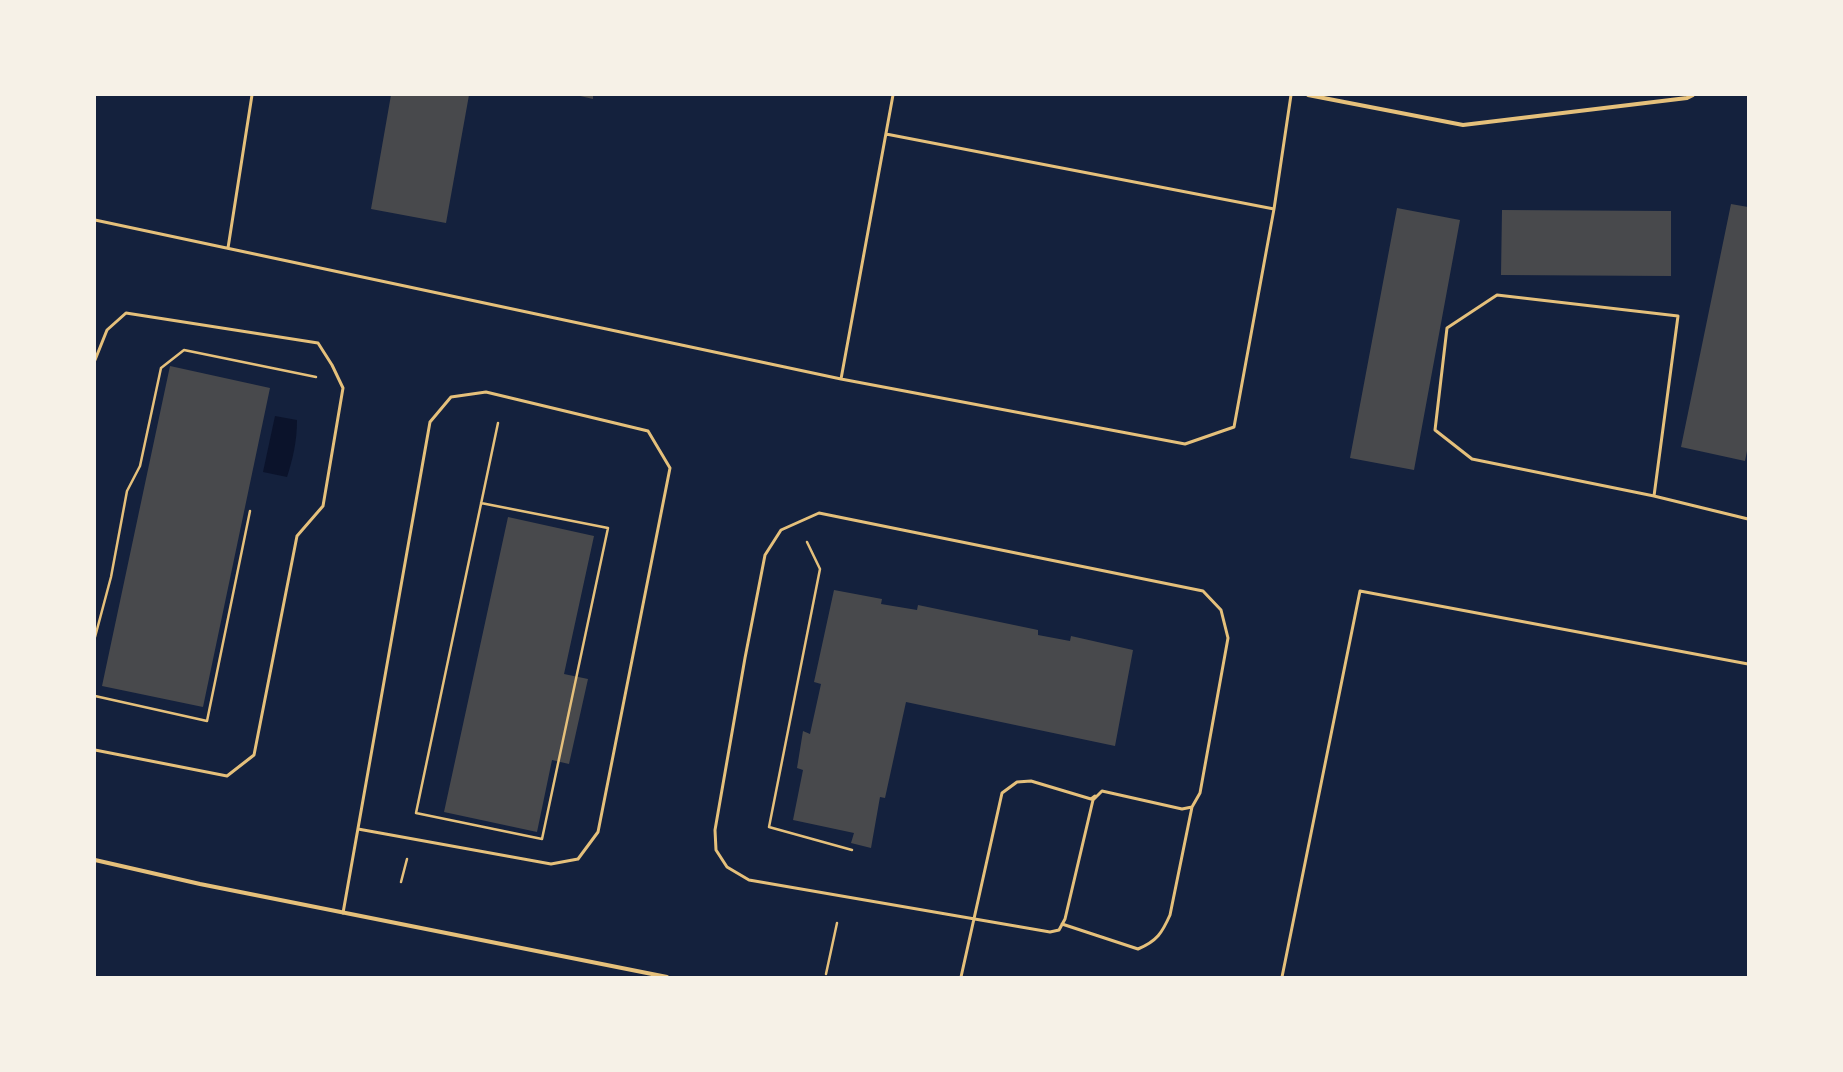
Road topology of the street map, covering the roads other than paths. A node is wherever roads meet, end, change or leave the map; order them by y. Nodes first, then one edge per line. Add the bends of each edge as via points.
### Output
1 (252, 95) edge
2 (894, 95) edge
3 (1291, 95) edge
4 (1308, 95) edge
5 (1693, 95) edge
6 (886, 134) junction
7 (1274, 209) junction
8 (95, 220) edge
9 (228, 248) junction
10 (95, 360) edge
11 (841, 379) junction
12 (1654, 496) junction
13 (1748, 519) edge
14 (1748, 664) edge
15 (95, 750) edge
16 (1102, 791) junction
17 (1192, 807) junction
18 (358, 829) junction
19 (95, 860) edge
20 (343, 913) junction
21 (974, 918) junction
22 (1062, 924) junction
23 (667, 977) edge
24 (961, 977) edge
25 (1282, 977) edge

1 - 9 lane
2 - 6 lane
3 - 7 lane
4 - 5 street via 1463,125 1687,98
6 - 7 lane
6 - 11 lane
7 - 11 lane via 1234,427 1185,444
8 - 9 lane
9 - 11 lane
10 - 15 lane via 107,330 126,313 318,343 343,388 323,506 297,536 254,755 227,776
12 - 12 lane via 1472,459 1435,430 1447,328 1497,295 1678,316
12 - 13 lane
14 - 25 lane via 1360,591
16 - 17 lane via 1182,809
16 - 21 lane via 1091,799 1031,781 1017,782 1002,793
16 - 22 lane via 1093,800
17 - 21 lane via 1200,793 1228,638 1221,610 1202,591 819,513 781,530 765,555 716,822 716,850 727,867 749,880
17 - 22 lane via 1170,915 1164,930 1152,943 1138,949
18 - 18 lane via 430,422 451,397 486,392 648,431 670,468 598,832 578,859 551,864
18 - 20 lane
19 - 20 street
20 - 23 street
21 - 22 lane via 1050,932 1059,930
21 - 24 lane

